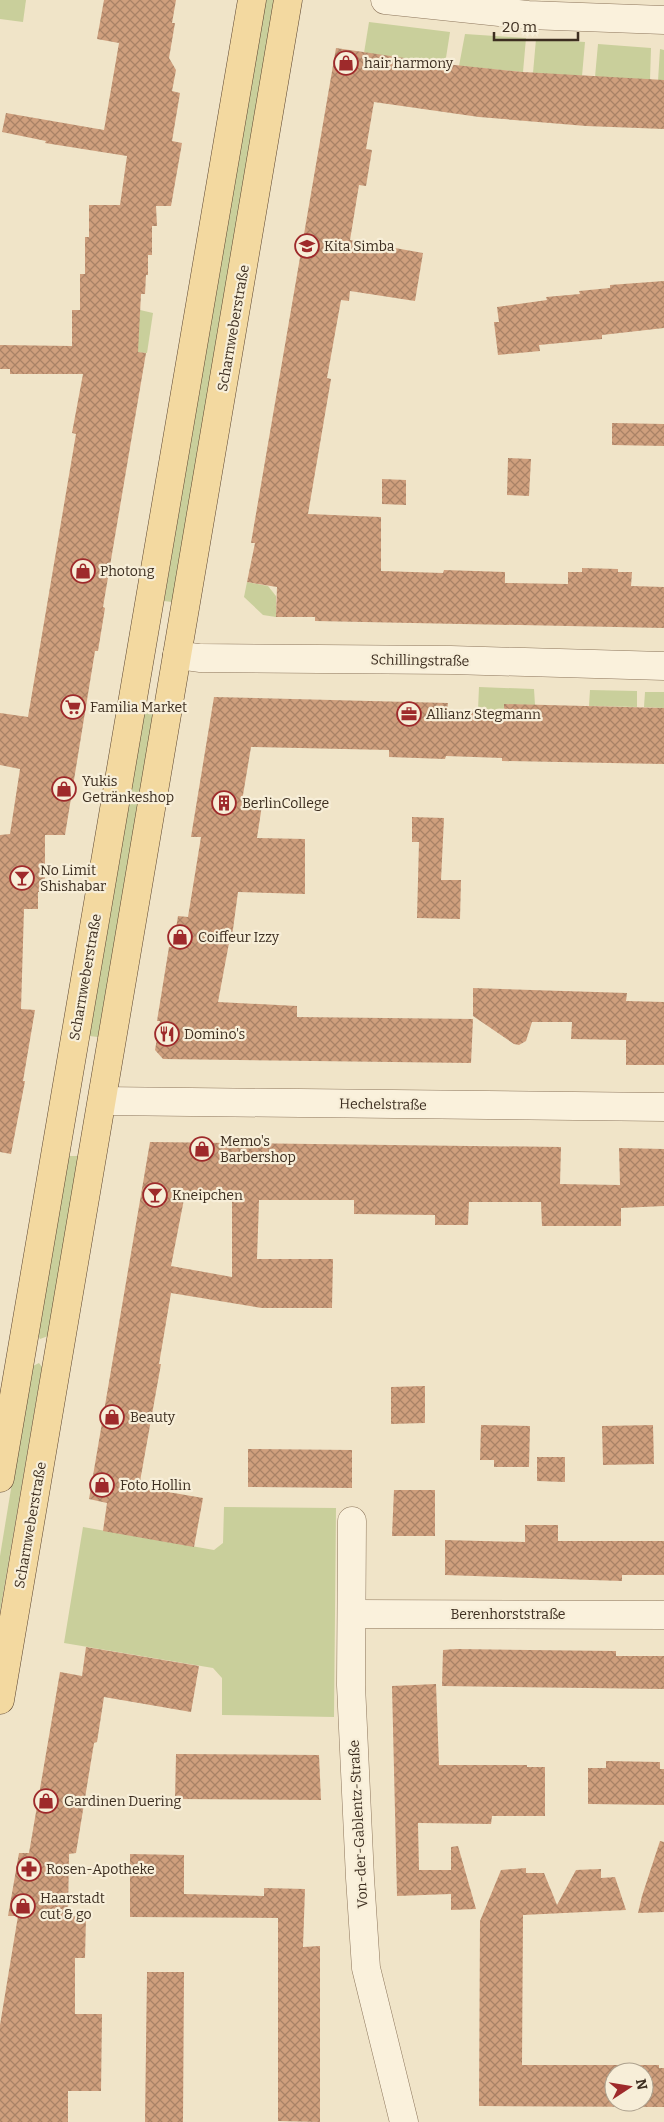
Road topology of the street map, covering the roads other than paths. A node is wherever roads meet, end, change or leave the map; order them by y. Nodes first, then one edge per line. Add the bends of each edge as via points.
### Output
1 (252, 0) edge
2 (288, 0) edge
3 (385, 0) edge
4 (664, 20) edge
5 (141, 650) junction
6 (177, 655) junction
7 (664, 666) edge
8 (65, 1098) junction
9 (102, 1100) junction
10 (664, 1107) edge
11 (23, 1344) junction
12 (60, 1350) junction
13 (0, 1478) edge
14 (352, 1520) dead end
15 (352, 1607) junction
16 (664, 1615) edge
17 (0, 1700) edge
18 (404, 2122) edge

1 - 5 main road, Scharnweberstraße
2 - 6 main road, Scharnweberstraße
3 - 4 street via 528,15
5 - 6 main road
5 - 8 main road, Scharnweberstraße
6 - 7 street, Schillingstraße
6 - 9 main road, Scharnweberstraße
8 - 9 main road
8 - 11 main road, Scharnweberstraße
9 - 10 street, Hechelstraße
9 - 12 main road, Scharnweberstraße
11 - 12 main road
11 - 13 main road, Scharnweberstraße
12 - 17 main road, Scharnweberstraße
14 - 15 street, Von-der-Gablentz-Straße
15 - 16 street, Berenhorststraße
15 - 18 street, Von-der-Gablentz-Straße via 352,1715 366,1968

